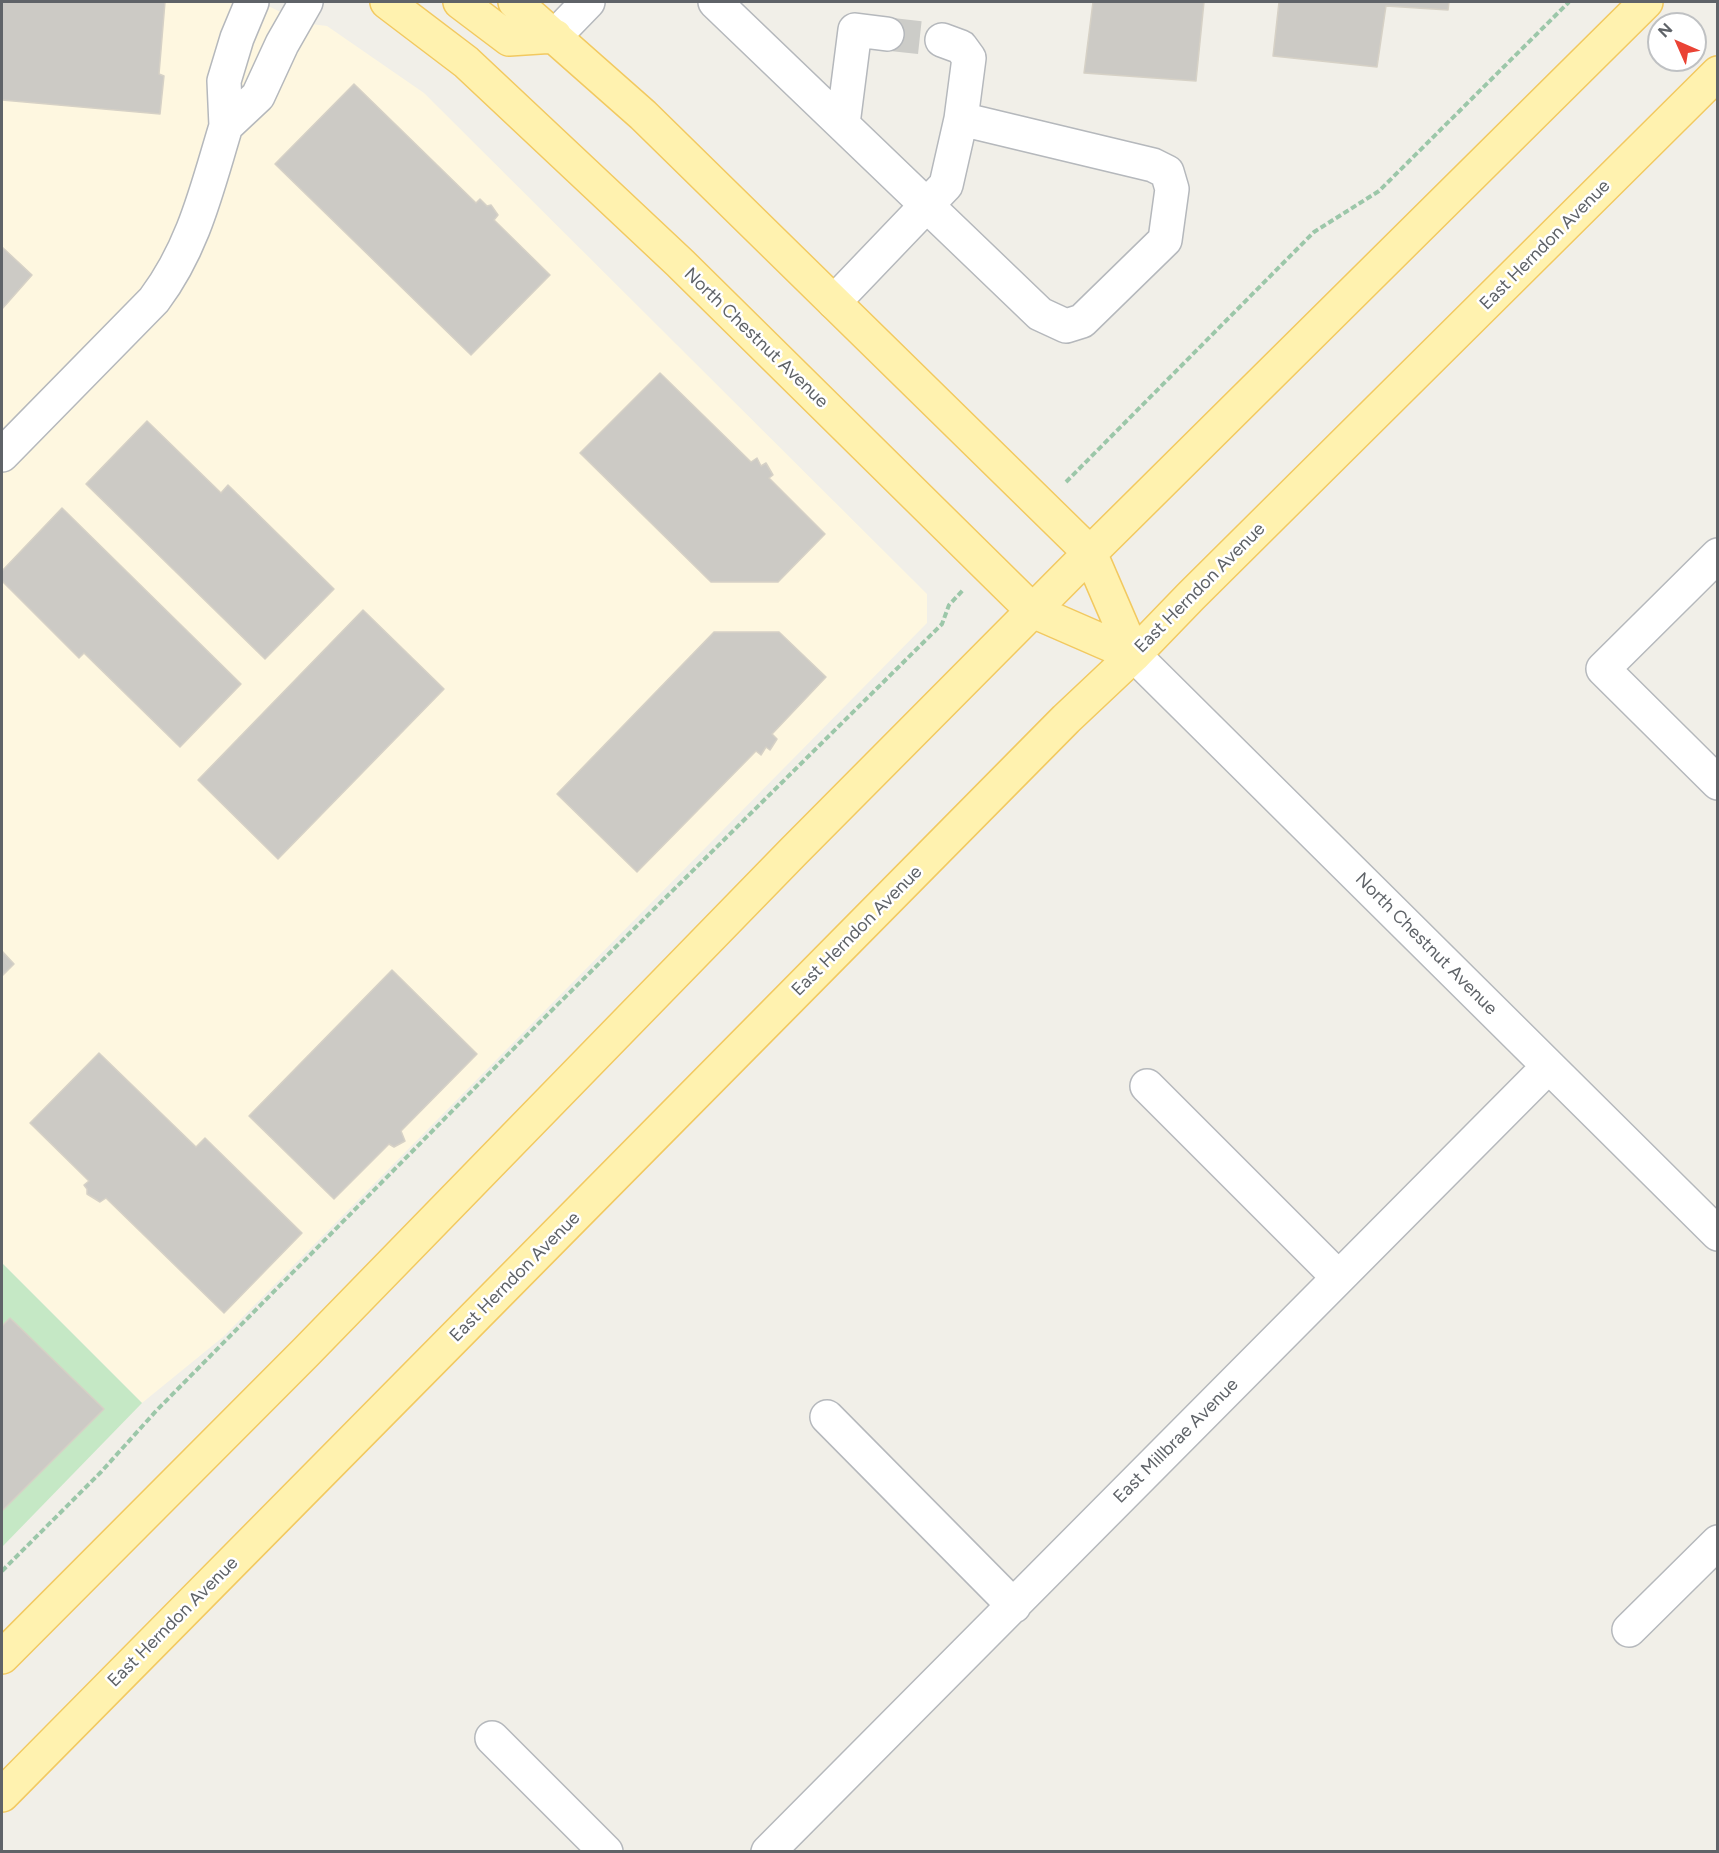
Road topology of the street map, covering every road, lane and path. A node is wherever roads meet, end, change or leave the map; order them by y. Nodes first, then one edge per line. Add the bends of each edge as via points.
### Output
1 (252, 2) edge
2 (306, 2) edge
3 (387, 2) edge
4 (460, 2) edge
5 (514, 2) edge
6 (588, 2) edge
7 (715, 2) edge
8 (1569, 2) edge
9 (1646, 2) edge
10 (887, 34) tunnel mouth
11 (555, 36) junction
12 (942, 40) tunnel mouth
13 (1718, 73) edge
14 (961, 119) junction
15 (843, 124) junction
16 (226, 126) junction
17 (927, 206) junction
18 (834, 302) junction
19 (2, 455) edge
20 (1042, 506) junction
21 (1090, 553) junction
22 (1718, 555) edge
23 (987, 565) junction
24 (1033, 611) junction
25 (1134, 655) junction
26 (1718, 783) edge
27 (1548, 1068) junction
28 (1147, 1086) dead end
29 (1713, 1222) edge
30 (1338, 1277) junction
31 (827, 1417) dead end
32 (1718, 1542) edge
33 (2, 1571) edge
34 (1014, 1606) junction
35 (1629, 1630) dead end
36 (2, 1657) edge
37 (492, 1738) dead end
38 (2, 1796) edge
39 (606, 1851) edge
40 (768, 1851) edge

1 - 16 street via 224,81
2 - 16 street via 258,96
3 - 23 main road, North Chestnut Avenue via 466,62 586,174
4 - 11 main road via 508,39
5 - 11 main road, North Chestnut Avenue
6 - 11 street
7 - 15 street
8 - 20 path via 1378,191 1314,232
9 - 21 main road
10 - 15 street via 855,30
11 - 18 main road, North Chestnut Avenue
12 - 14 street via 961,47 969,58
13 - 25 main road, East Herndon Avenue
14 - 17 street via 946,185
14 - 17 street via 1153,165 1167,172 1172,189 1165,240 1082,321 1066,326 1040,314
15 - 17 street
16 - 19 street via 194,230 172,277
17 - 18 street
18 - 20 main road, North Chestnut Avenue
20 - 21 main road, North Chestnut Avenue
21 - 24 main road
21 - 25 main road, North Chestnut Avenue
22 - 26 street via 1603,669
23 - 24 main road, North Chestnut Avenue
23 - 33 path via 949,605 942,624 539,1023
24 - 25 main road, North Chestnut Avenue
24 - 36 main road
25 - 27 street, North Chestnut Avenue
25 - 38 main road, East Herndon Avenue
27 - 29 street, North Chestnut Avenue
27 - 30 street, East Millbrae Avenue
28 - 30 street
30 - 34 street, East Millbrae Avenue
31 - 34 street
32 - 35 street
34 - 40 street, East Millbrae Avenue
37 - 39 street

